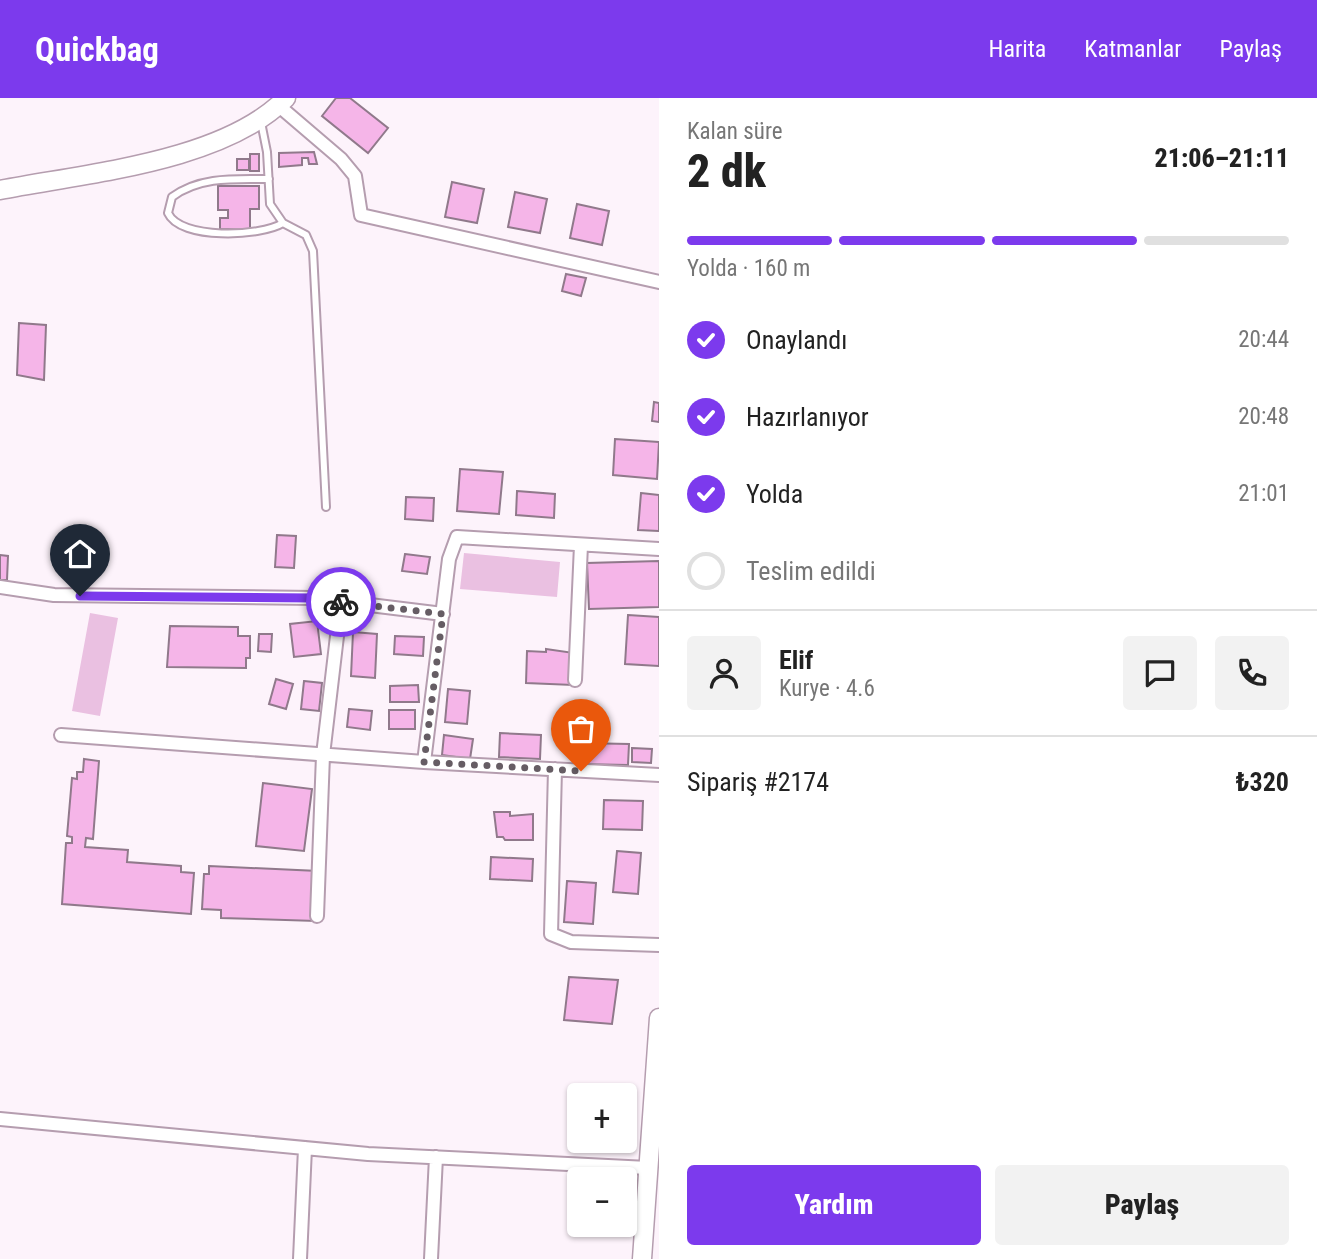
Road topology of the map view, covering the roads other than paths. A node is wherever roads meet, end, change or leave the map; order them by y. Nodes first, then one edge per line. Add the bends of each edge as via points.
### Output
1 (282, 102) edge
2 (261, 120) junction
3 (269, 179) junction
4 (0, 190) edge
5 (283, 223) junction
6 (659, 282) edge
7 (326, 507) dead end
8 (581, 545) junction
9 (659, 549) edge
10 (0, 587) edge
11 (341, 602) junction
12 (443, 614) junction
13 (575, 680) dead end
14 (61, 735) dead end
15 (323, 755) junction
16 (424, 762) junction
17 (555, 769) junction
18 (659, 775) edge
19 (317, 916) dead end
20 (659, 945) edge
21 (659, 1018) edge
22 (657, 1067) edge
23 (0, 1119) edge
24 (305, 1148) junction
25 (436, 1157) junction
26 (648, 1168) junction
27 (300, 1259) edge
28 (432, 1259) edge
29 (642, 1259) edge

1 - 2 street
1 - 6 street via 355,176 361,215
2 - 3 lane
2 - 4 street via 222,141 158,159
3 - 5 lane via 270,204
3 - 5 lane via 219,179 198,184 172,197 168,213 179,225 234,234 262,232
5 - 7 lane via 306,235 313,251
8 - 9 street
8 - 12 street via 457,537 449,559
8 - 13 street
10 - 11 street via 54,595
11 - 12 street
11 - 15 street
12 - 16 street
14 - 15 street
15 - 16 street
15 - 19 street
16 - 17 street
17 - 18 street
17 - 20 street via 551,934 571,942
21 - 22 street
22 - 26 street
23 - 24 street
24 - 25 street
24 - 27 street
25 - 26 street
25 - 28 street
26 - 29 street

